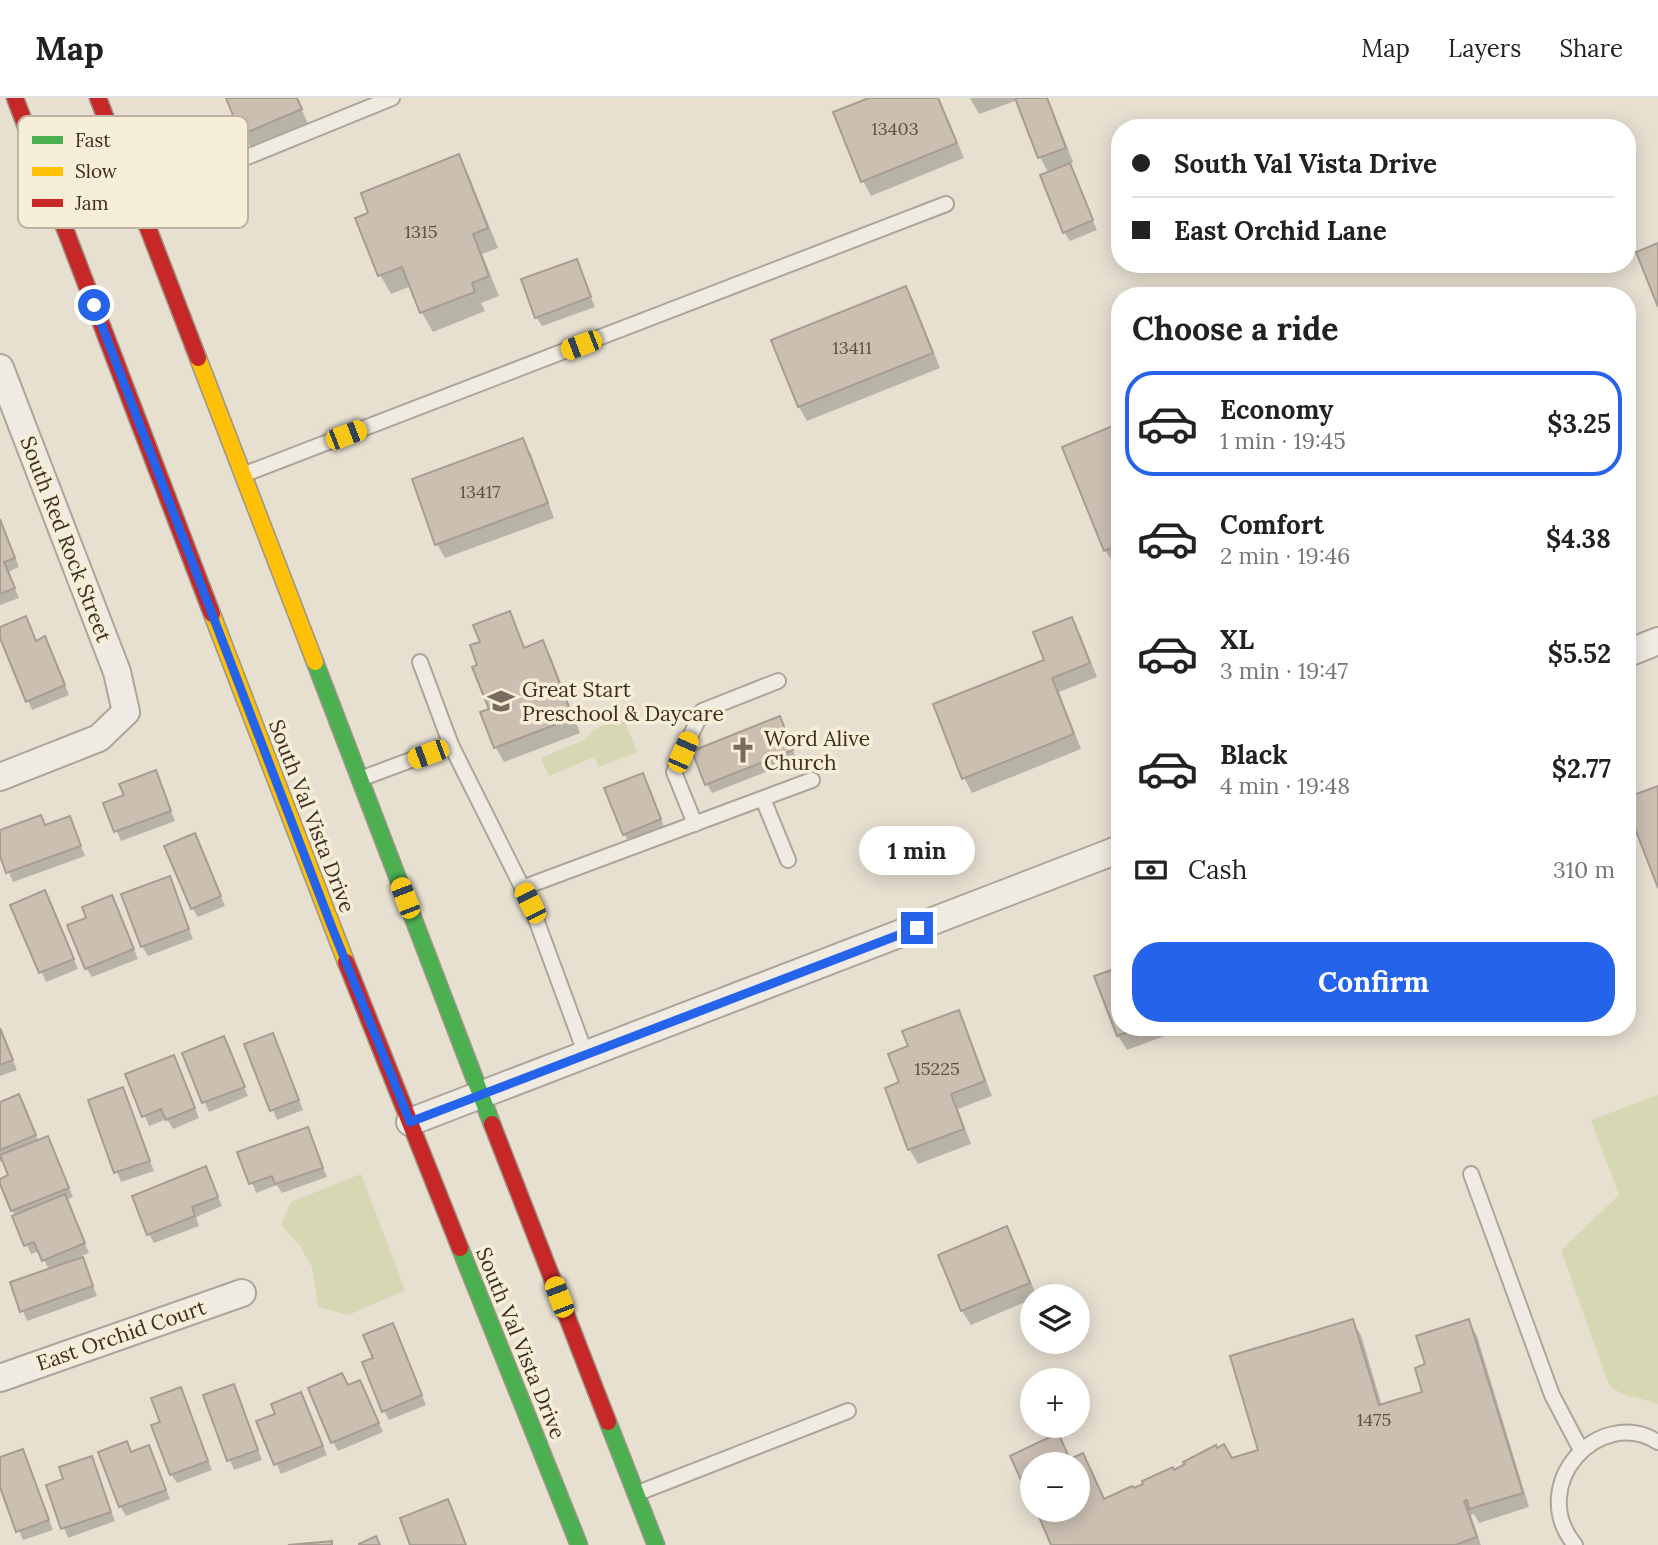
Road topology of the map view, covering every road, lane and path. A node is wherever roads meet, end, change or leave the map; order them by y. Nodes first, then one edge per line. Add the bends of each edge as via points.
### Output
1 (15, 98) edge
2 (98, 98) edge
3 (392, 98) edge
4 (22, 116) edge
5 (105, 116) edge
6 (248, 156) edge
7 (946, 204) dead end
8 (65, 228) edge
9 (148, 228) edge
10 (0, 368) edge
11 (242, 475) junction
12 (1658, 641) edge
13 (1636, 650) edge
14 (419, 662) dead end
15 (778, 681) dead end
16 (452, 745) junction
17 (0, 777) edge
18 (359, 779) junction
19 (812, 780) dead end
20 (764, 799) junction
21 (695, 824) junction
22 (1111, 852) edge
23 (788, 860) dead end
24 (522, 888) junction
25 (586, 1055) junction
26 (481, 1096) junction
27 (410, 1122) junction
28 (1471, 1174) dead end
29 (242, 1293) dead end
30 (0, 1378) edge
31 (849, 1411) dead end
32 (1658, 1442) edge
33 (1581, 1451) junction
34 (636, 1494) junction
35 (1573, 1544) edge
36 (579, 1545) edge
37 (656, 1545) edge

1 - 4 main road, South Val Vista Drive
2 - 5 main road
3 - 6 lane
7 - 11 lane
8 - 27 main road, South Val Vista Drive
9 - 11 main road
10 - 17 street, South Red Rock Street via 117,672 126,712 99,738
11 - 18 main road
12 - 13 street
14 - 16 lane
15 - 21 lane via 702,711 674,772
16 - 18 lane
16 - 24 lane
18 - 26 main road
19 - 20 lane
20 - 21 lane
20 - 23 lane
21 - 24 lane
22 - 25 street
24 - 25 lane
25 - 26 street
26 - 27 street
26 - 34 main road
27 - 36 main road, South Val Vista Drive
28 - 33 lane via 1552,1395
29 - 30 street, East Orchid Court
31 - 34 lane
32 - 33 lane via 1635,1434 1616,1435
33 - 35 lane via 1570,1463 1559,1495 1559,1512
34 - 37 main road

